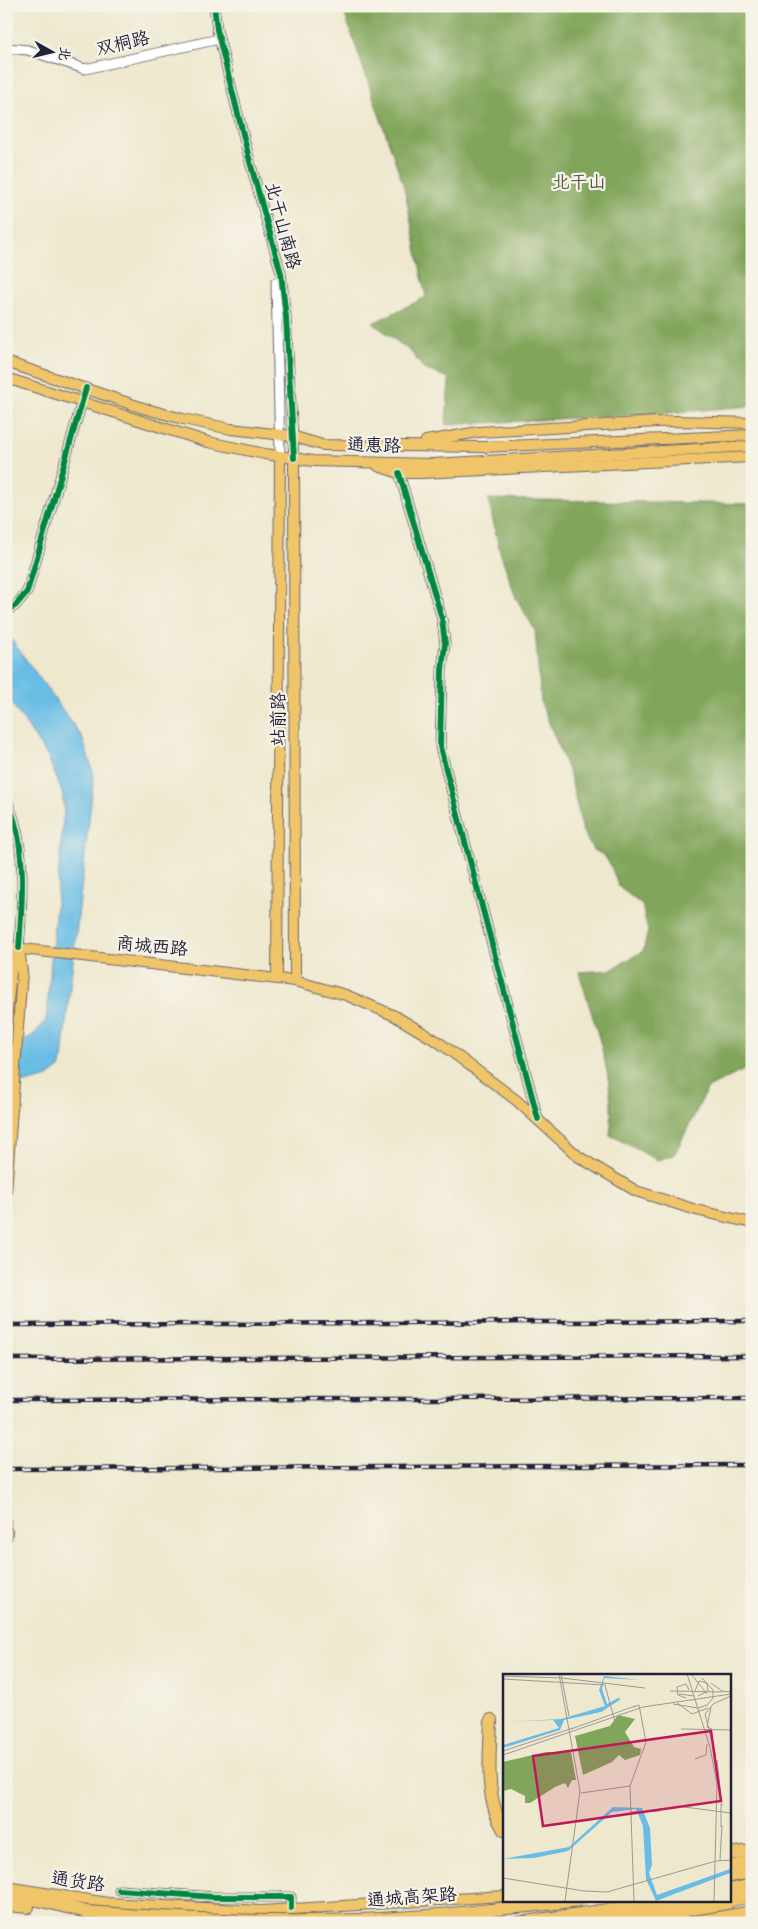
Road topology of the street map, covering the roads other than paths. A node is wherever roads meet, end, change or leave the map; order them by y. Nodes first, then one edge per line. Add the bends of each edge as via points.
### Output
1 (214, 6) edge
2 (219, 39) junction
3 (6, 48) edge
4 (275, 255) junction
5 (6, 362) edge
6 (6, 378) edge
7 (86, 388) junction
8 (82, 402) junction
9 (752, 423) edge
10 (752, 434) edge
11 (278, 435) junction
12 (292, 436) junction
13 (752, 446) edge
14 (366, 447) junction
15 (280, 456) junction
16 (294, 458) junction
17 (752, 458) edge
18 (363, 462) junction
19 (399, 472) junction
20 (6, 611) edge
21 (6, 800) edge
22 (6, 947) edge
23 (19, 948) junction
24 (277, 978) junction
25 (295, 981) junction
26 (6, 1021) edge
27 (538, 1119) junction
28 (6, 1192) edge
29 (752, 1223) edge
30 (7, 1532) edge
31 (6, 1538) edge
32 (491, 1720) dead end
33 (503, 1828) edge
34 (752, 1852) edge
35 (730, 1854) edge
36 (730, 1859) edge
37 (752, 1862) edge
38 (730, 1866) edge
39 (752, 1872) edge
40 (730, 1876) edge
41 (752, 1886) edge
42 (6, 1887) edge
43 (119, 1890) dead end
44 (730, 1890) edge
45 (6, 1896) edge
46 (503, 1896) edge
47 (752, 1896) edge
48 (730, 1900) edge
49 (562, 1902) edge
50 (662, 1902) edge
51 (722, 1902) edge
52 (752, 1902) edge
53 (6, 1905) edge
54 (291, 1908) junction
55 (261, 1911) junction
56 (87, 1912) junction
57 (752, 1912) edge
58 (685, 1920) edge
59 (260, 1923) edge
60 (290, 1923) edge
61 (518, 1923) edge
62 (598, 1923) edge
63 (655, 1923) edge
64 (742, 1923) edge

1 - 2 street, 北干山南路
2 - 3 street, 双桐路 via 85,69 28,50
2 - 4 street, 北干山南路
4 - 11 street
4 - 12 street, 北干山南路 via 281,273 286,317
5 - 7 main road, 通惠路
6 - 8 main road, 通惠路
7 - 8 street
7 - 11 main road, 通惠路 via 146,410
8 - 15 main road, 通惠路 via 208,442
8 - 20 street via 28,592
9 - 14 main road via 675,421 488,432
10 - 14 main road, 通惠路 via 484,447
11 - 12 main road, 通惠路
11 - 15 street
12 - 14 main road, 通惠路 via 322,445
12 - 16 street, 北干山南路
13 - 18 main road, 通惠路 via 432,464
15 - 16 main road, 通惠路
15 - 24 main road
16 - 18 main road, 通惠路
16 - 25 main road, 站前路
17 - 19 main road via 491,472
18 - 19 main road
19 - 27 street via 442,619 445,644 440,748
21 - 23 street via 22,853 23,902
22 - 23 main road, 商城西路
23 - 24 main road, 商城西路
23 - 26 main road via 11,973
23 - 28 main road via 22,972 19,1034
24 - 25 main road, 商城西路
25 - 27 main road, 商城西路 via 346,995 395,1016 479,1070
27 - 29 main road, 商城西路 via 579,1157 636,1191
30 - 31 main road
32 - 33 highway via 489,1777 496,1817
34 - 35 highway
34 - 36 main road
37 - 38 highway
39 - 40 highway
41 - 44 highway
42 - 55 main road, 通货路 via 108,1904
43 - 54 street via 214,1897 291,1897
45 - 56 highway
46 - 54 main road, 通货路
47 - 48 highway
49 - 56 highway, 通城高架路, bridge via 314,1921 189,1920
50 - 61 highway
51 - 62 highway
52 - 58 main road
53 - 56 highway, 通城高架路
54 - 55 main road, 通货路
54 - 60 main road
55 - 59 main road
57 - 58 highway, bridge
58 - 63 main road
58 - 64 street via 739,1920

